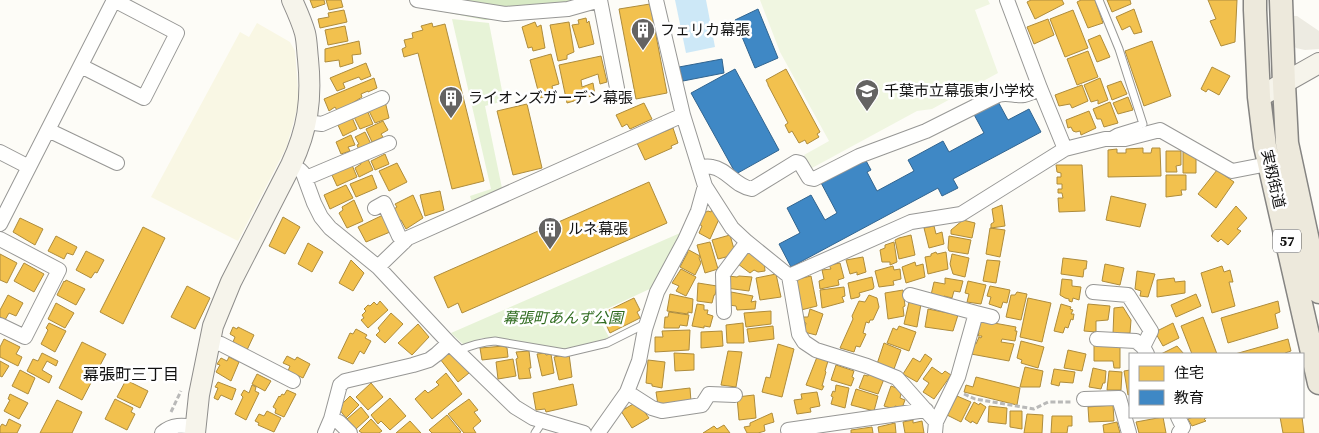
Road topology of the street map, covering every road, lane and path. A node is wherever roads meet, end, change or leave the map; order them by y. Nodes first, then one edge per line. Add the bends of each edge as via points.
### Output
1 (114, 0) edge
2 (292, 0) edge
3 (417, 0) edge
4 (600, 0) edge
5 (656, 0) edge
6 (1007, 0) edge
7 (1099, 0) edge
8 (1255, 0) edge
9 (1281, 0) edge
10 (1319, 63) edge
11 (81, 66) junction
12 (1284, 84) junction
13 (617, 88) dead end
14 (1040, 88) junction
15 (1259, 97) junction
16 (382, 98) dead end
17 (683, 115) junction
18 (306, 122) junction
19 (48, 130) junction
20 (1106, 139) junction
21 (389, 143) dead end
22 (1065, 149) junction
23 (0, 152) edge
24 (117, 163) dead end
25 (1268, 164) junction
26 (291, 165) junction
27 (30, 167) junction
28 (699, 168) junction
29 (306, 178) junction
30 (705, 186) junction
31 (374, 208) dead end
32 (0, 224) edge
33 (0, 239) edge
34 (747, 242) junction
35 (407, 244) junction
36 (378, 267) junction
37 (789, 276) junction
38 (1093, 292) dead end
39 (1319, 292) edge
40 (910, 295) dead end
41 (724, 312) dead end
42 (976, 313) junction
43 (992, 317) dead end
44 (647, 322) junction
45 (0, 325) edge
46 (1097, 339) dead end
47 (209, 343) junction
48 (453, 347) junction
49 (1145, 351) edge
50 (284, 381) dead end
51 (1319, 383) edge
52 (952, 389) junction
53 (627, 392) junction
54 (735, 395) dead end
55 (1084, 399) joint
56 (926, 410) junction
57 (1178, 418) edge
58 (331, 419) junction
59 (543, 421) junction
60 (936, 427) edge
61 (195, 430) edge
62 (788, 430) dead end
63 (162, 433) edge
64 (325, 433) edge
65 (350, 433) edge
66 (535, 433) edge
67 (584, 433) edge
68 (598, 433) edge
69 (1129, 433) edge
70 (1179, 433) edge

1 - 11 street
1 - 11 street via 177,33 144,98
2 - 18 street via 305,34 308,56 310,84
3 - 4 street via 505,14 568,9
4 - 13 street
5 - 17 street
6 - 14 street
7 - 20 lane via 1143,124
8 - 15 main road, 実籾街道 / 57
9 - 12 main road, 実籾街道 / 57
10 - 12 street
11 - 19 street
12 - 15 street
12 - 39 main road, 実籾街道 / 57 via 1288,142
14 - 22 street
14 - 28 street via 1022,95 998,95 926,131 859,156 814,179 809,178 796,162 752,189 745,188 720,170
15 - 25 main road, 実籾街道 / 57
16 - 18 street via 322,124
17 - 28 street
17 - 35 street via 602,156 408,238
18 - 26 street
19 - 24 street
19 - 27 street
20 - 22 street
20 - 25 street via 1160,130 1232,171
21 - 29 street
22 - 37 street via 961,214 911,222
23 - 27 street
25 - 51 main road, 実籾街道 / 57
26 - 29 street
26 - 47 street via 235,264
27 - 32 street
28 - 30 street
29 - 36 street via 321,217
30 - 34 street via 732,228
30 - 44 street via 698,210 657,292
31 - 35 street via 384,203 399,236
33 - 45 street via 59,270 25,337
34 - 37 street
34 - 41 street via 723,274
35 - 36 street
36 - 48 street
37 - 56 street via 799,334 804,342 816,350 897,378
38 - 49 street via 1128,295 1151,331
40 - 42 street
42 - 43 street
42 - 52 street
44 - 48 lane via 607,342 565,353 494,341
44 - 53 street via 639,361
46 - 49 street via 1136,341
47 - 50 street via 221,344
47 - 61 street
48 - 58 street via 417,367 345,381 340,385
48 - 59 street via 515,407
52 - 55 path via 975,399 1034,409 1048,402 1068,403
52 - 60 street
53 - 54 street via 662,411 702,405 709,394
53 - 68 street
55 - 69 street via 1119,398
56 - 60 street
56 - 62 street
57 - 70 street via 1183,427
58 - 64 street
58 - 65 street
59 - 66 lane
59 - 67 street
61 - 63 street via 184,425

